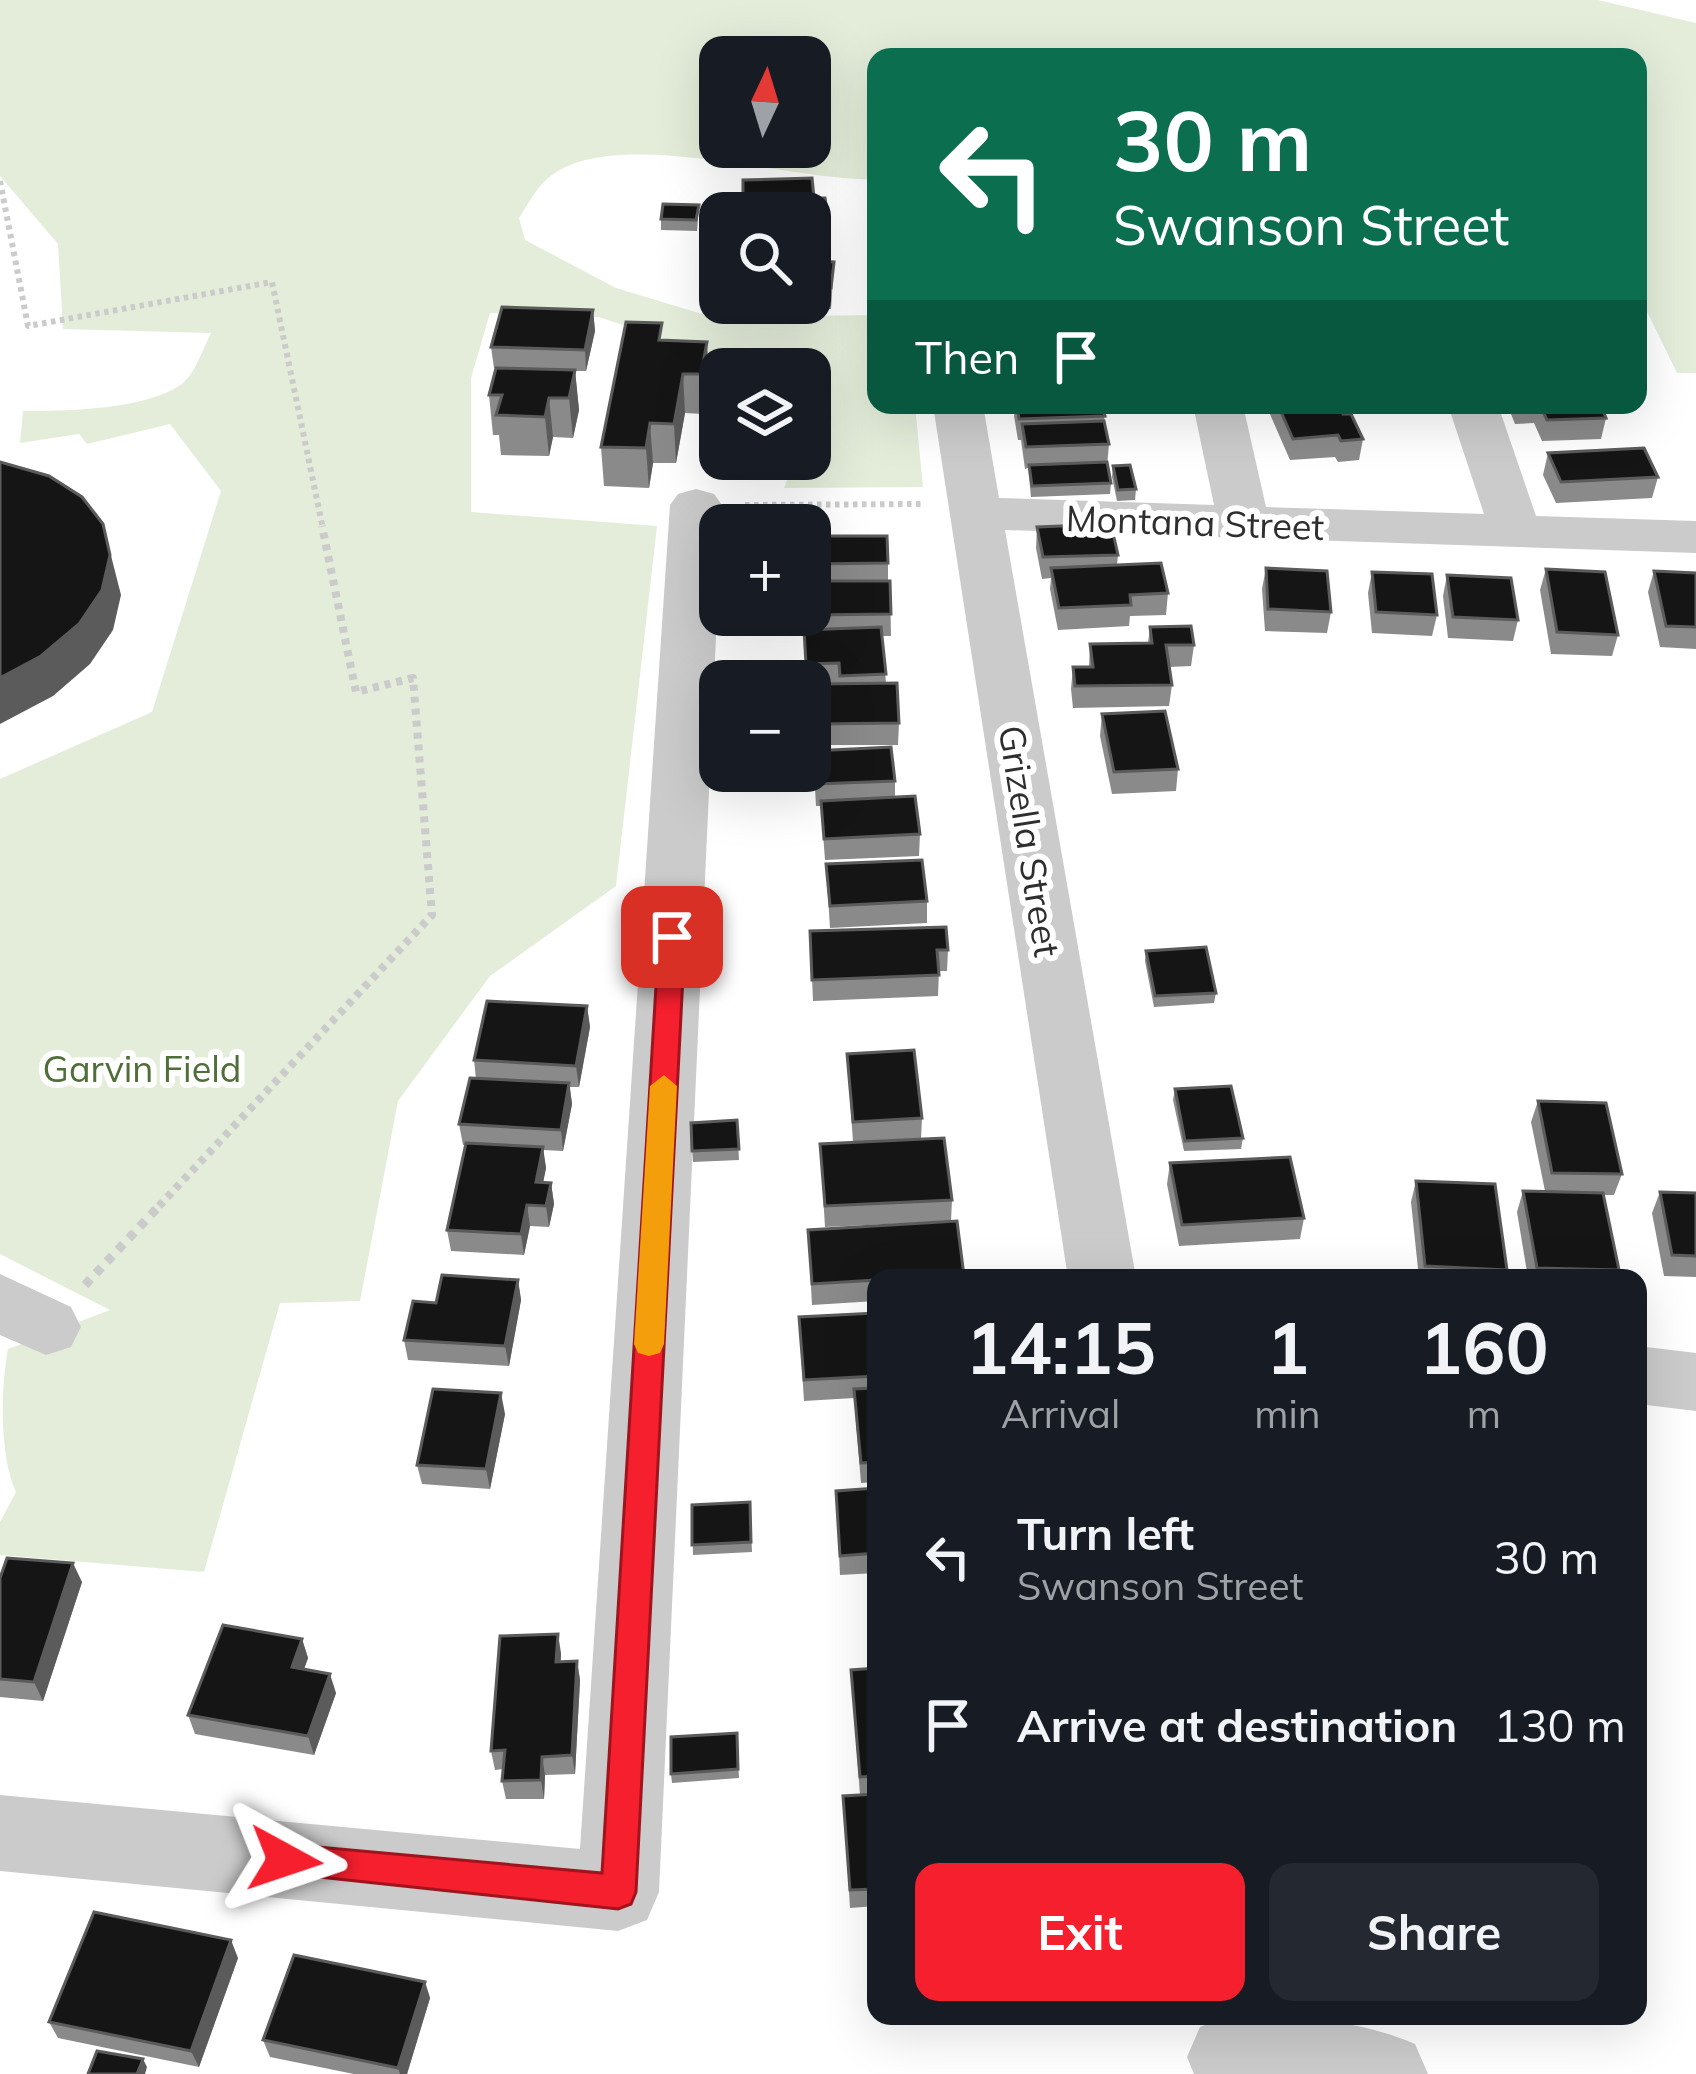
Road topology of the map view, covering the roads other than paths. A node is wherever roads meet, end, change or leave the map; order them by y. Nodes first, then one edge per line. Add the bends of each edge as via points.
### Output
1 (960, 414) edge
2 (1219, 414) edge
3 (1476, 414) edge
4 (696, 505) road end
5 (976, 513) junction
6 (1244, 523) junction
7 (1516, 534) junction
8 (1696, 537) edge
9 (1101, 1269) edge
10 (1647, 1376) edge
11 (1696, 1382) edge
12 (0, 1833) edge
13 (1229, 2049) edge
14 (1385, 2074) edge

1 - 5 street, Grizella Street
2 - 6 street
3 - 7 street
4 - 12 street via 618,1892
5 - 6 street, Montana Street
5 - 9 street, Grizella Street
6 - 7 street, Montana Street
7 - 8 street, Montana Street
10 - 11 street
13 - 14 street

